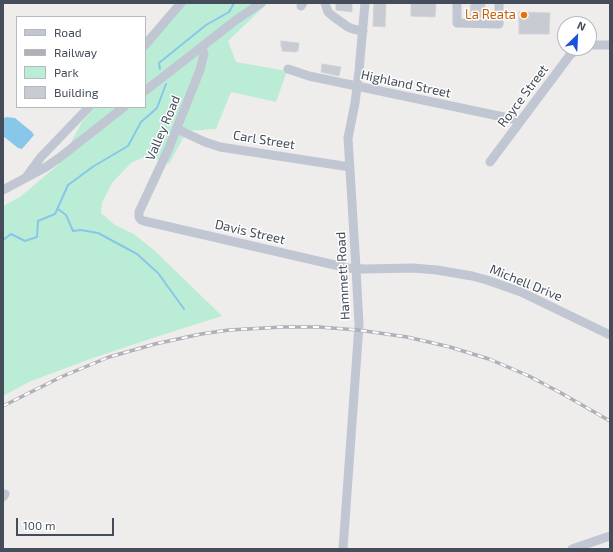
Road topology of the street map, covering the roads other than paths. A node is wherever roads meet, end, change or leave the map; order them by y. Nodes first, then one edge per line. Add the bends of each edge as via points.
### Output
1 (181, 3) edge
2 (262, 3) edge
3 (325, 3) edge
4 (365, 3) edge
5 (457, 3) edge
6 (499, 3) edge
7 (362, 31) junction
8 (146, 44) edge
9 (597, 45) edge
10 (610, 45) edge
11 (202, 47) junction
12 (569, 56) edge
13 (288, 69) dead end
14 (357, 87) junction
15 (146, 90) edge
16 (88, 108) edge
17 (123, 108) edge
18 (520, 121) junction
19 (177, 129) junction
20 (490, 162) dead end
21 (350, 166) junction
22 (25, 178) junction
23 (3, 190) edge
24 (139, 217) joint
25 (356, 268) junction
26 (610, 335) edge
27 (610, 536) edge
28 (343, 549) edge
29 (572, 549) edge

1 - 8 street
2 - 11 street
3 - 7 street via 328,12 334,17 348,27
4 - 7 street, Hammett Road
5 - 6 street via 457,23 499,24
7 - 14 street, Hammett Road
9 - 10 street
11 - 15 street
11 - 19 street, Valley Road via 204,54 200,70
12 - 18 street, Royce Street
13 - 14 street, Highland Street
14 - 18 street, Highland Street
14 - 21 street, Hammett Road via 348,138
16 - 22 street via 41,157
17 - 22 street via 59,158
18 - 20 street, Royce Street
19 - 21 street, Carl Street via 220,147
19 - 24 street, Valley Road
21 - 25 street, Hammett Road
22 - 23 street
24 - 25 street, Davis Street via 144,221
25 - 26 street, Michell Drive via 437,270 487,280 521,292
25 - 28 street, Hammett Road via 359,325
27 - 29 street

